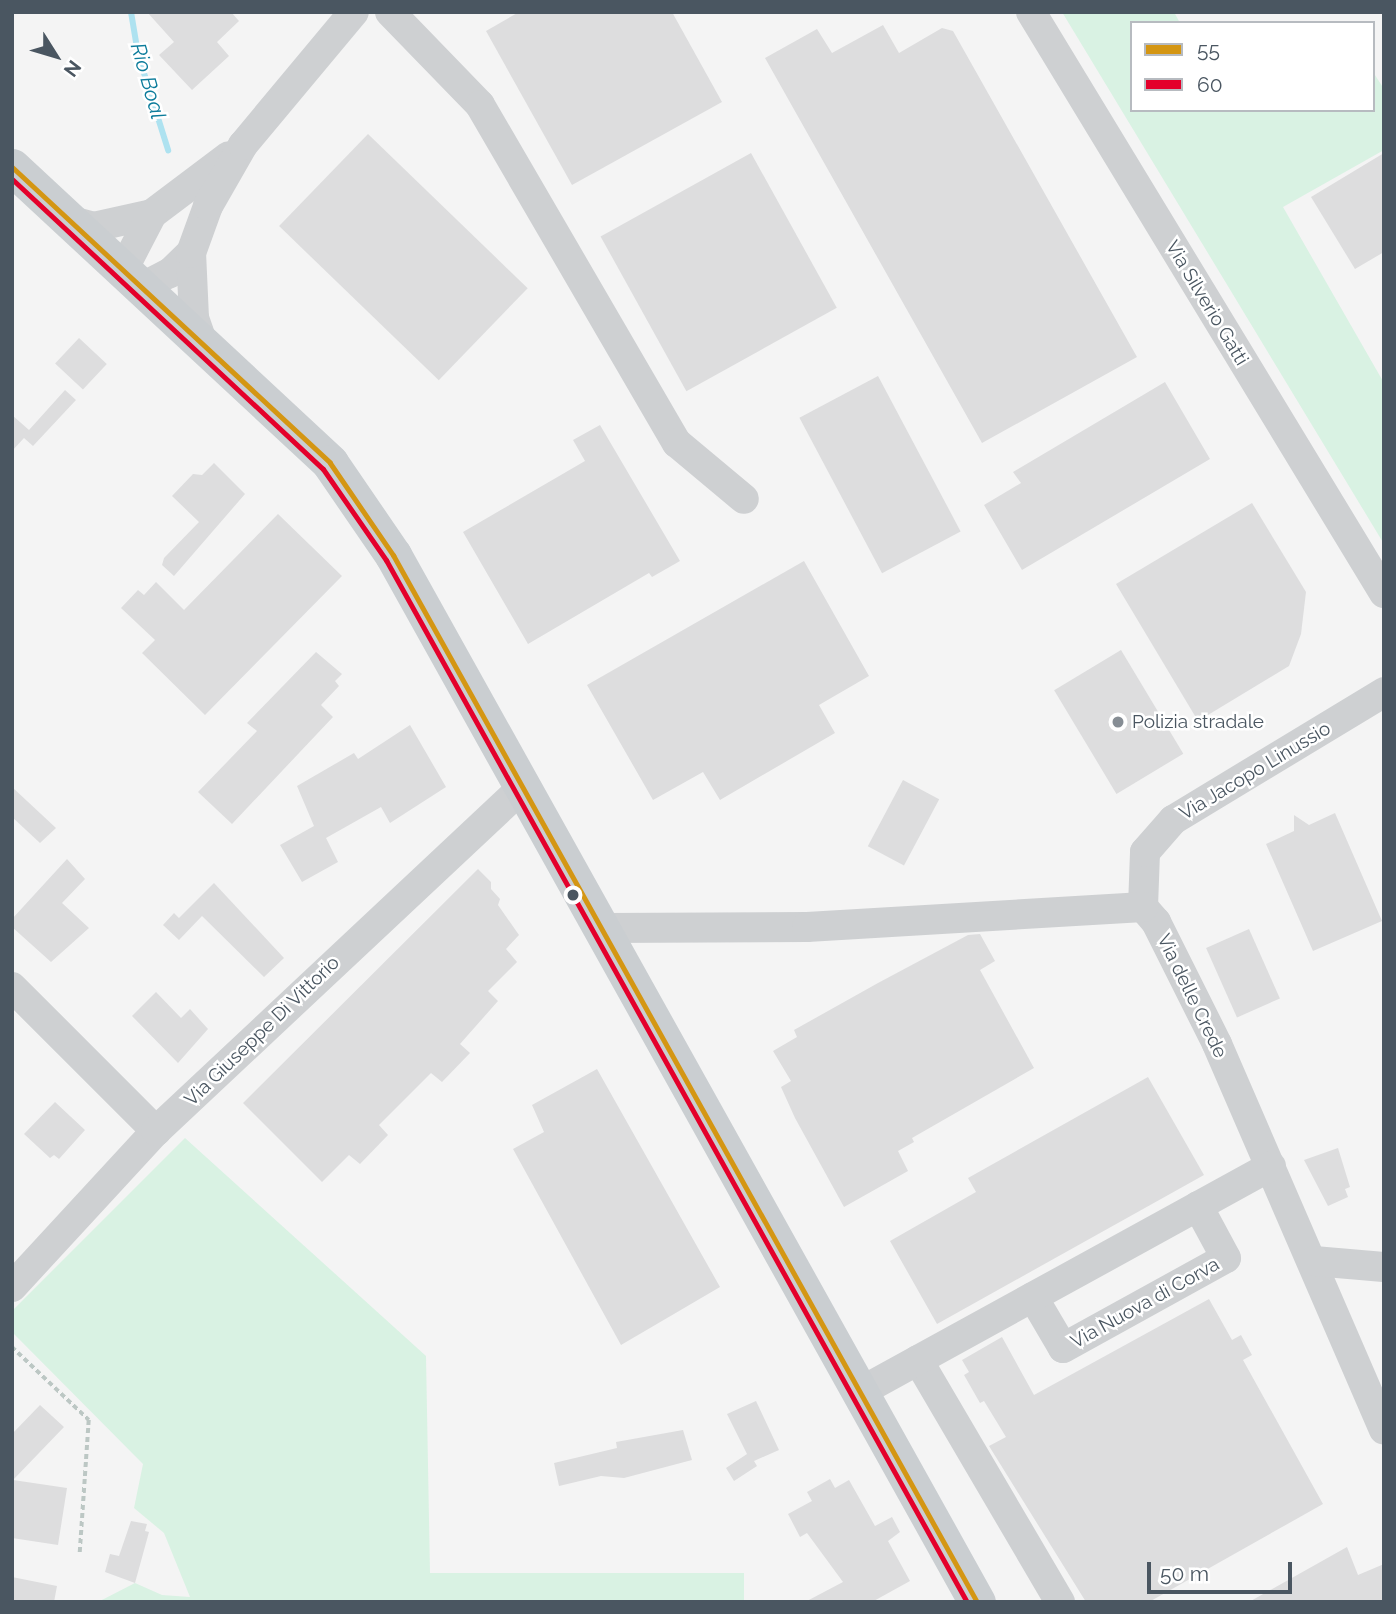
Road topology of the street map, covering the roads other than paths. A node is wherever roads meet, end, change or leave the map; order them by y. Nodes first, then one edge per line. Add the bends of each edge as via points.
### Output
1 (354, 12) edge
2 (390, 12) edge
3 (1031, 12) edge
4 (243, 145) junction
5 (12, 167) edge
6 (152, 214) junction
7 (68, 220) junction
8 (191, 253) junction
9 (132, 279) junction
10 (203, 344) junction
11 (744, 499) dead end
12 (1384, 593) edge
13 (1384, 692) edge
14 (523, 787) junction
15 (1143, 907) junction
16 (604, 928) junction
17 (12, 987) edge
18 (156, 1132) junction
19 (1271, 1166) junction
20 (1198, 1206) junction
21 (1314, 1261) junction
22 (1384, 1266) edge
23 (12, 1287) edge
24 (1033, 1297) junction
25 (918, 1360) junction
26 (860, 1392) junction
27 (1384, 1429) edge
28 (977, 1602) edge
29 (1060, 1602) edge

1 - 4 street
2 - 11 street via 480,105 677,443
3 - 12 street, Via Silverio Gatti
4 - 6 street
4 - 8 street via 208,206
5 - 7 main road
6 - 7 street via 94,227
6 - 9 street via 133,243
7 - 9 main road
8 - 9 street via 170,273
8 - 10 street via 194,318
9 - 10 main road
10 - 14 main road via 330,463 393,555
13 - 15 street, Via Jacopo Linussio via 1174,820 1145,852
14 - 16 main road
14 - 18 street, Via Giuseppe Di Vittorio
15 - 16 street via 807,927
15 - 19 street, Via delle Crede via 1156,922
16 - 26 main road
17 - 18 street
18 - 23 street, Via Giuseppe Di Vittorio
19 - 20 street
19 - 21 street, Via delle Crede
20 - 24 street
20 - 24 street, Via Nuova di Corva via 1226,1258 1215,1265 1063,1348
21 - 22 street
21 - 27 street, Via delle Crede
24 - 25 street
25 - 26 street
25 - 29 street
26 - 28 main road

